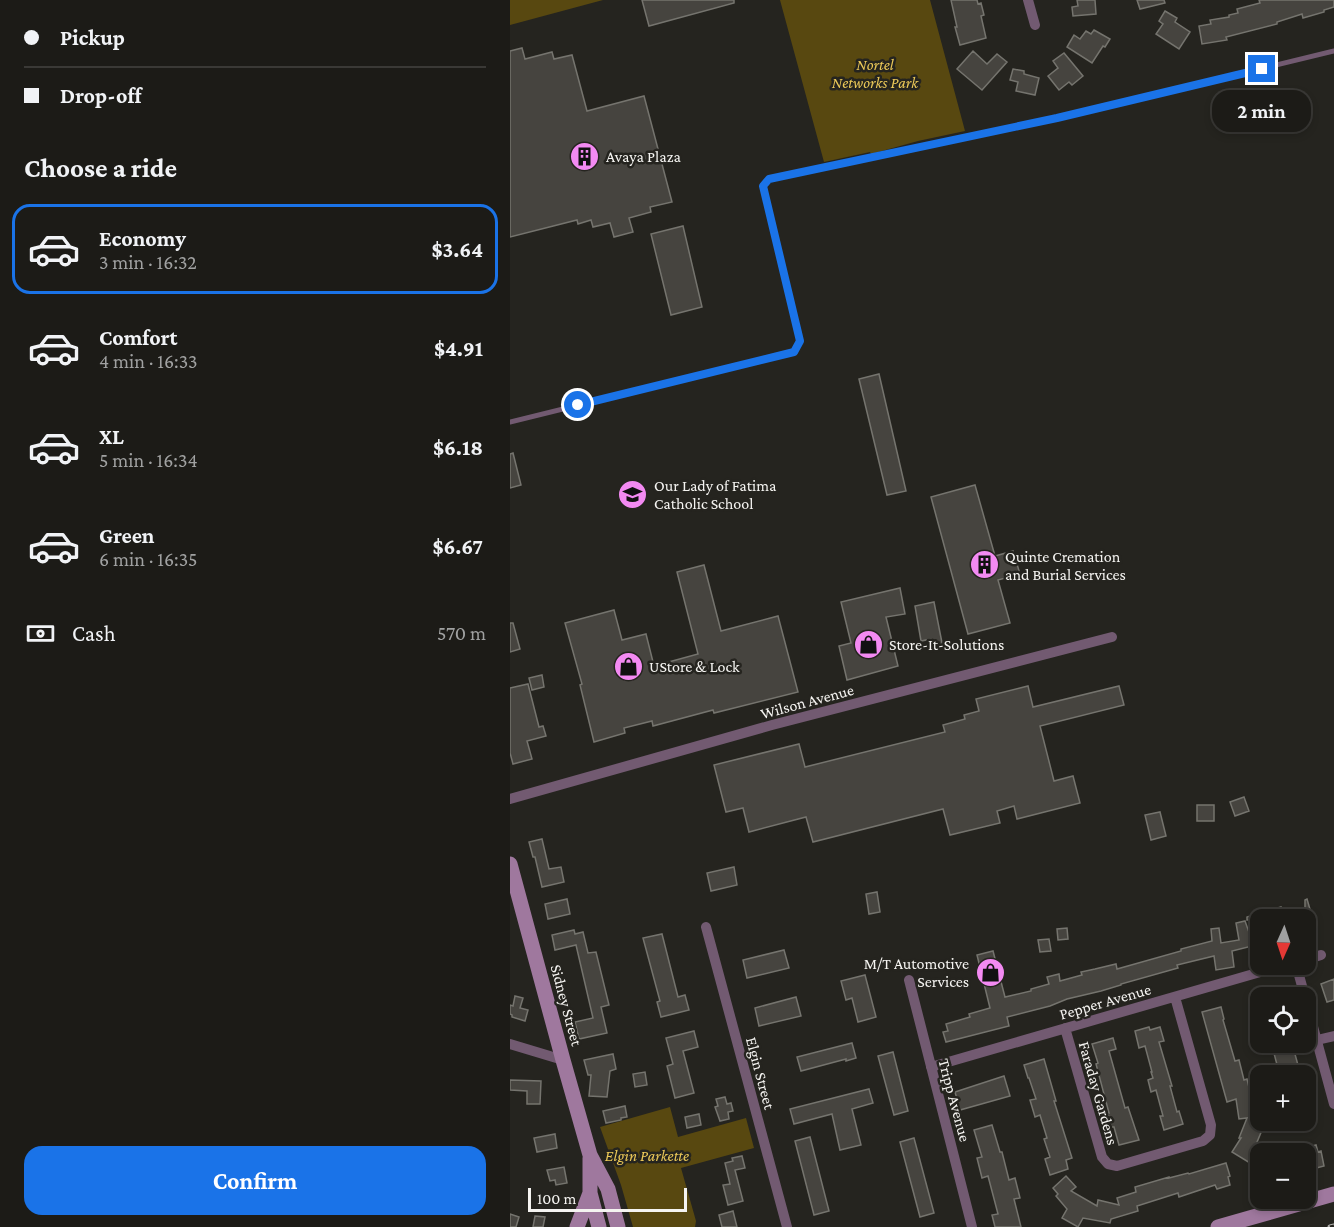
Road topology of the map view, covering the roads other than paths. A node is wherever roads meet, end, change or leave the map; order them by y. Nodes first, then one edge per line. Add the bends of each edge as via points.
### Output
1 (1028, 0) edge
2 (1035, 25) dead end
3 (1334, 51) edge
4 (510, 422) edge
5 (1112, 636) dead end
6 (510, 799) edge
7 (510, 864) edge
8 (706, 927) dead end
9 (1321, 955) dead end
10 (1316, 957) edge
11 (1250, 975) edge
12 (1299, 975) edge
13 (909, 980) dead end
14 (1175, 997) junction
15 (1065, 1028) junction
16 (1334, 1036) edge
17 (1317, 1040) junction
18 (510, 1044) edge
19 (563, 1060) junction
20 (931, 1067) junction
21 (1334, 1104) edge
22 (590, 1155) junction
23 (590, 1193) junction
24 (1334, 1194) edge
25 (577, 1227) edge
26 (599, 1227) edge
27 (618, 1227) edge
28 (787, 1227) edge
29 (972, 1227) edge
30 (1218, 1227) edge

1 - 2 street
3 - 4 lane via 1057,118 769,179 763,186 800,341 794,352
5 - 6 street, Wilson Avenue
7 - 19 main road, Sidney Street
8 - 28 street, Elgin Street
9 - 10 street
11 - 14 street, Pepper Avenue
12 - 17 street
13 - 20 street, Tripp Avenue
14 - 15 street, Pepper Avenue
14 - 15 street, Faraday Gardens via 1211,1125 1210,1135 1203,1141 1117,1166 1102,1157
15 - 20 street, Pepper Avenue
16 - 17 street
17 - 21 street
18 - 19 street
19 - 22 main road, Sidney Street
20 - 29 street, Tripp Avenue
22 - 23 main road, Sidney Street
22 - 27 main road, Sidney Street via 608,1189
23 - 25 main road
23 - 26 main road, Sidney Street
24 - 30 main road

